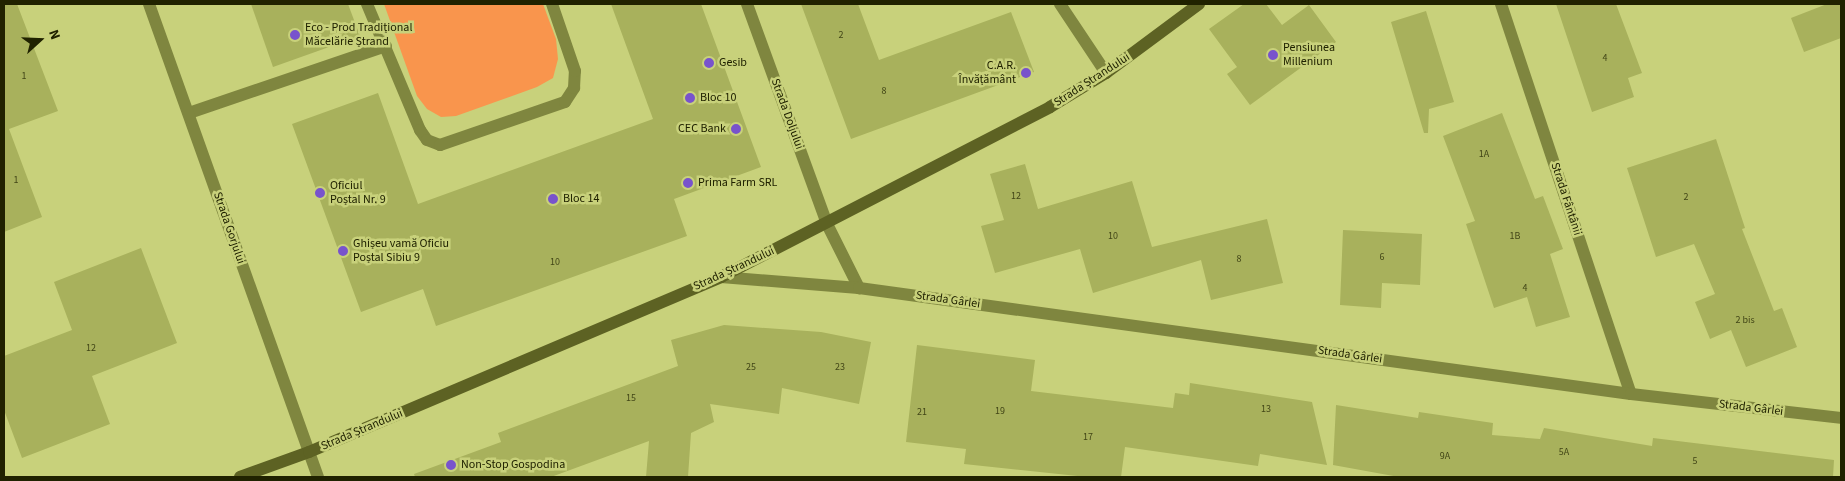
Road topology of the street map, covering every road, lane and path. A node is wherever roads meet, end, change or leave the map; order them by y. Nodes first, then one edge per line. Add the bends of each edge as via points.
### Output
1 (149, 4) edge
2 (367, 4) edge
3 (552, 4) edge
4 (747, 4) edge
5 (1060, 4) edge
6 (1199, 4) edge
7 (1501, 4) edge
8 (386, 46) junction
9 (1106, 73) junction
10 (189, 113) junction
11 (827, 224) junction
12 (721, 277) junction
13 (859, 288) junction
14 (1631, 394) junction
15 (1841, 418) edge
16 (309, 452) junction
17 (240, 477) edge
18 (318, 477) edge

1 - 10 street, Strada Gorjului
2 - 8 street
3 - 8 street via 575,71 574,88 564,102 440,145 427,140 420,130
4 - 11 street, Strada Doljului
5 - 9 street
6 - 9 street, Strada Ștrandului
7 - 14 street, Strada Fântânii
8 - 10 street
9 - 11 street, Strada Ștrandului via 1050,107
10 - 16 street, Strada Gorjului
11 - 12 street, Strada Ștrandului
11 - 13 street
12 - 13 street, Strada Gârlei
12 - 16 street, Strada Ștrandului
13 - 14 street, Strada Gârlei
14 - 15 street, Strada Gârlei
16 - 17 street, Strada Ștrandului
16 - 18 street, Strada Gorjului

